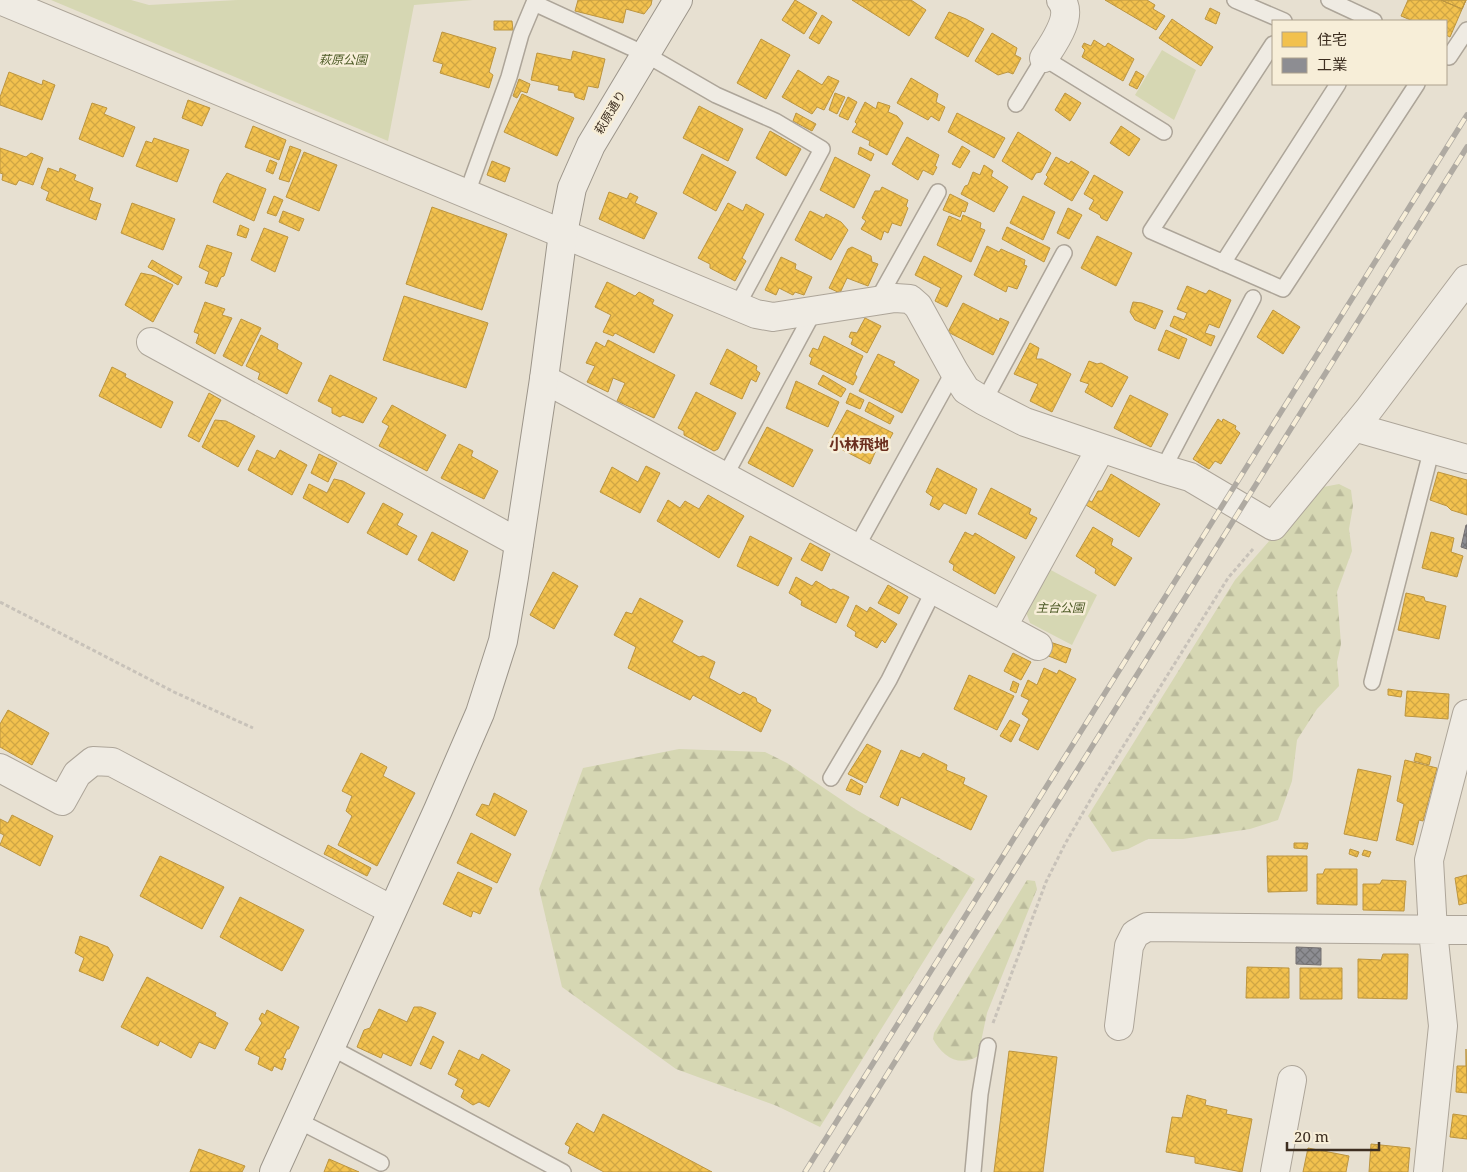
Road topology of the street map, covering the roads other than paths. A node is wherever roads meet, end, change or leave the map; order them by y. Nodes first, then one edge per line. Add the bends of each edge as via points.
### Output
1 (0, 0) edge
2 (678, 0) edge
3 (1061, 0) edge
4 (1235, 0) edge
5 (1329, 0) edge
6 (1282, 20) edge
7 (1372, 20) edge
8 (1467, 30) edge
9 (1272, 46) edge
10 (645, 54) junction
11 (1447, 56) edge
12 (1044, 58) junction
13 (1337, 85) edge
14 (1416, 85) edge
15 (1016, 104) dead end
16 (1164, 132) dead end
17 (938, 192) dead end
18 (467, 193) junction
19 (563, 233) junction
20 (1064, 253) dead end
21 (1222, 262) junction
22 (1467, 279) edge
23 (1253, 298) dead end
24 (877, 301) junction
25 (737, 306) junction
26 (814, 311) junction
27 (151, 342) dead end
28 (954, 371) junction
29 (544, 379) junction
30 (984, 401) junction
31 (1354, 427) junction
32 (1101, 448) junction
33 (1432, 448) junction
34 (1467, 459) edge
35 (1163, 469) junction
36 (725, 476) junction
37 (520, 543) junction
38 (856, 548) junction
39 (934, 590) junction
40 (1003, 626) junction
41 (1038, 646) dead end
42 (1372, 682) dead end
43 (1467, 714) edge
44 (0, 768) edge
45 (1459, 777) edge
46 (831, 778) dead end
47 (392, 910) junction
48 (1467, 930) edge
49 (1434, 931) junction
50 (1119, 1026) dead end
51 (988, 1046) road end
52 (330, 1047) junction
53 (1292, 1080) dead end
54 (297, 1120) junction
55 (381, 1163) dead end
56 (274, 1172) edge
57 (563, 1172) edge
58 (973, 1172) edge
59 (1275, 1172) edge
60 (1428, 1172) edge

1 - 18 street
2 - 10 street, 萩原通り
3 - 12 street via 1064,4 1064,26
4 - 6 lane
5 - 7 lane
8 - 11 lane via 1450,57
9 - 21 lane via 1151,231
10 - 18 lane via 534,3
10 - 19 street, 萩原通り via 591,145 572,188
10 - 25 lane via 716,95 774,121 822,150
12 - 15 lane
12 - 16 lane
13 - 21 lane
14 - 21 lane via 1284,289
17 - 24 lane
18 - 19 street
19 - 25 street
19 - 29 street, 萩原通り
20 - 30 lane
22 - 31 street
23 - 35 lane
24 - 26 street
24 - 28 street via 910,299 918,306
25 - 26 street via 773,317
26 - 36 lane
27 - 37 street
28 - 30 street via 966,390
28 - 38 lane
29 - 36 street
29 - 37 street, 萩原通り
30 - 32 street via 1025,422
31 - 33 street
31 - 35 street via 1273,526 1190,477
32 - 35 street
32 - 40 street
33 - 34 street
33 - 42 lane
36 - 38 street
37 - 47 street, 萩原通り via 502,641 480,713
38 - 39 street
39 - 40 street
39 - 46 lane via 889,680
40 - 41 street
43 - 45 street
44 - 47 street via 62,801 77,774 93,761 112,762
45 - 49 street via 1428,860
47 - 52 street, 萩原通り
48 - 49 street
49 - 50 street via 1146,927 1135,934 1129,946
49 - 60 street via 1443,1026
51 - 58 lane
52 - 54 street, 萩原通り
52 - 57 lane
53 - 59 street
54 - 55 lane
54 - 56 street, 萩原通り

